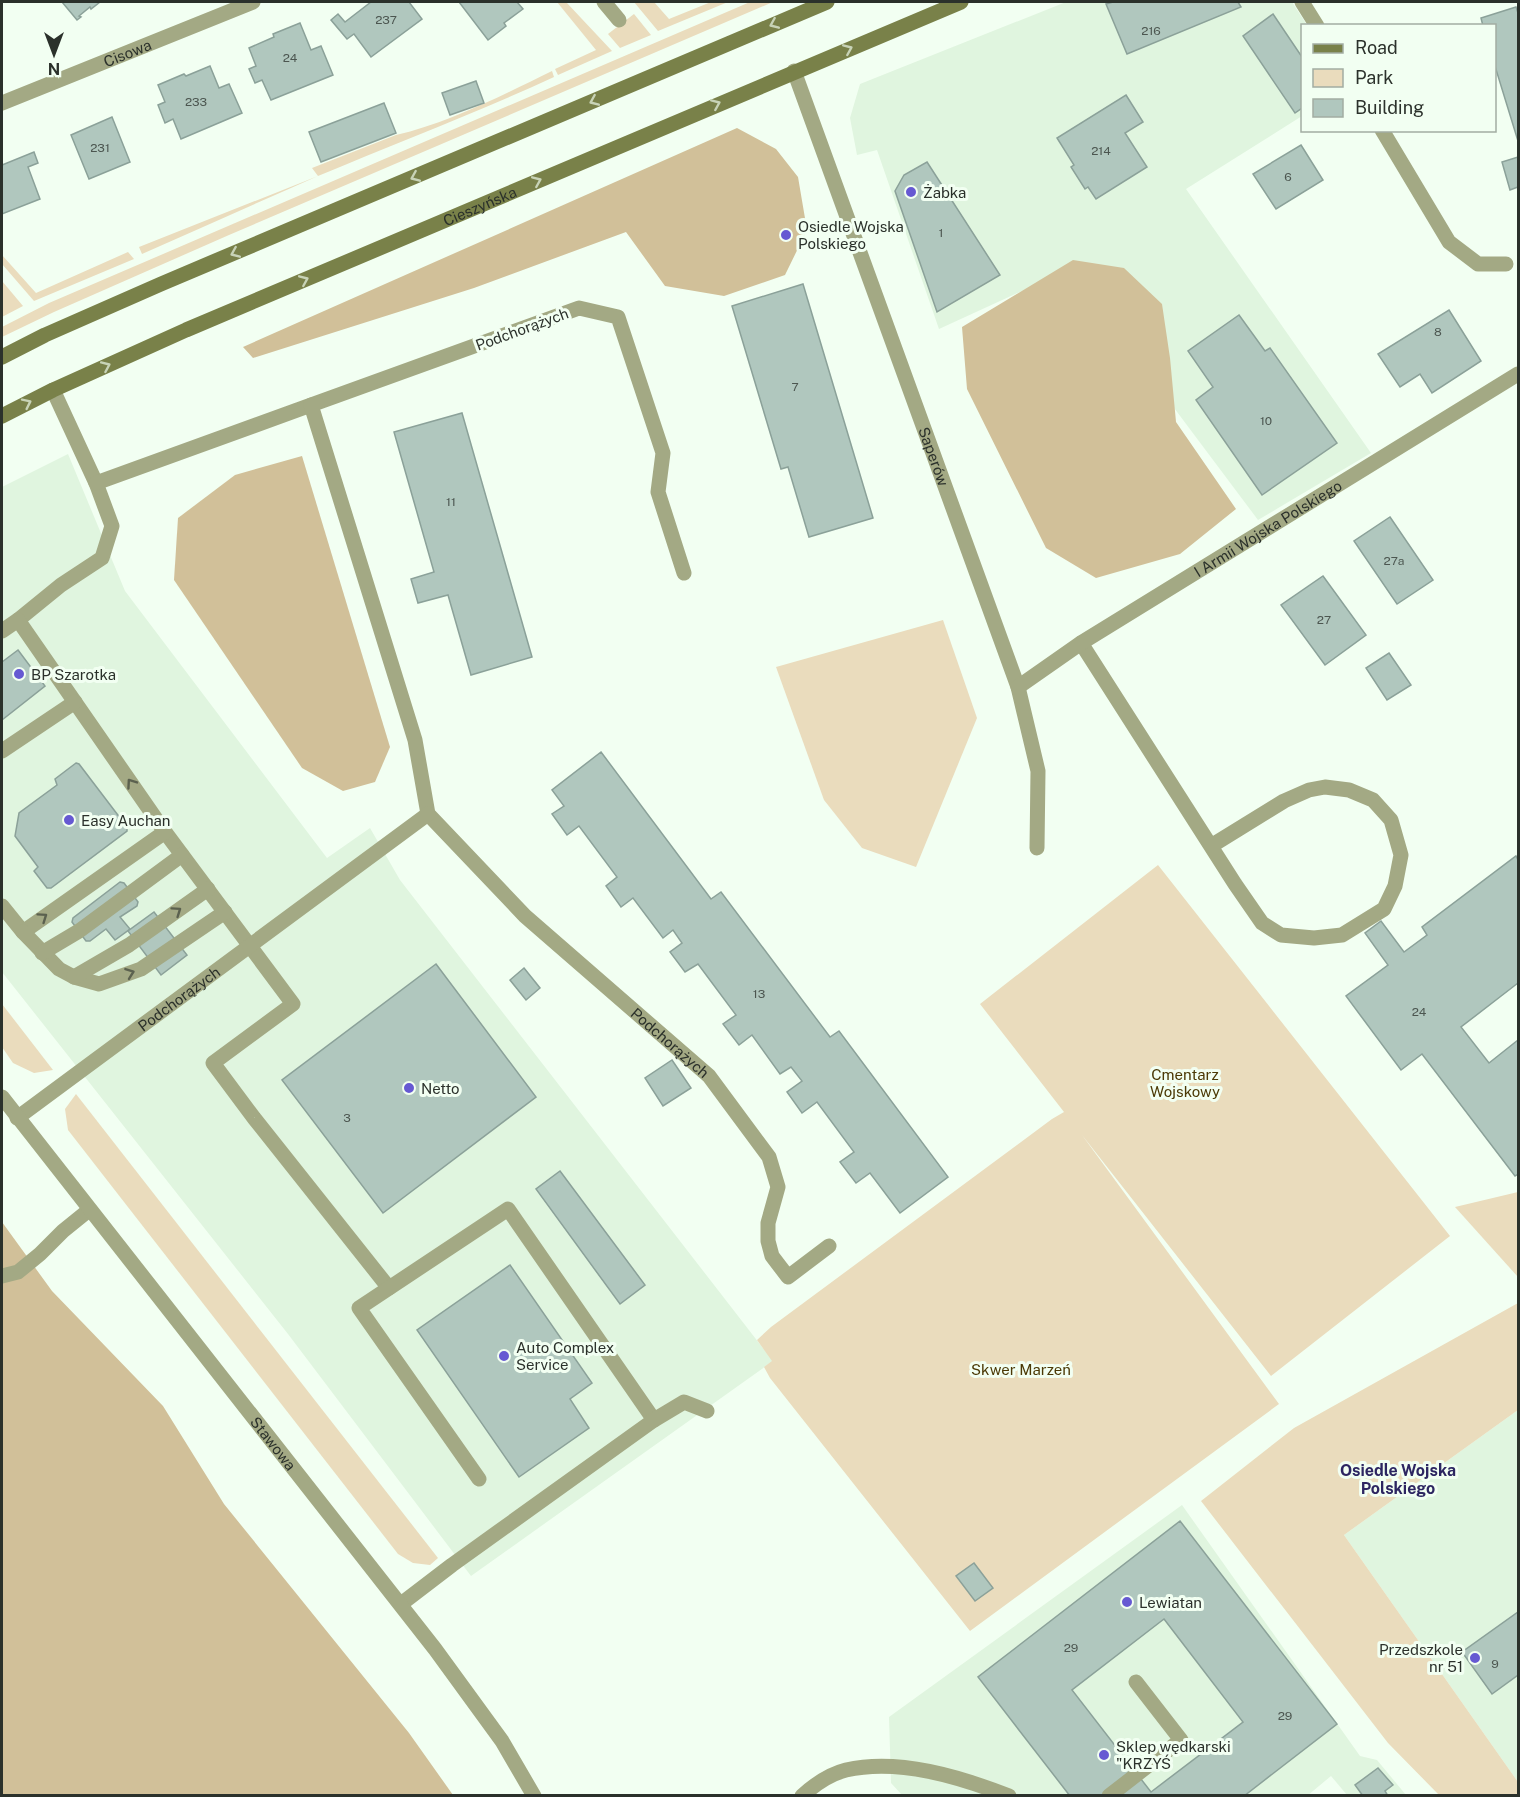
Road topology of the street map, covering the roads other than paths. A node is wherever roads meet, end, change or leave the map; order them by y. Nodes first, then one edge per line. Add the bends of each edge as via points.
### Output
1 (252, 2) edge
2 (604, 2) edge
3 (827, 2) edge
4 (961, 2) edge
5 (1302, 2) edge
6 (619, 20) dead end
7 (1316, 24) edge
8 (794, 71) junction
9 (2, 103) edge
10 (1383, 132) edge
11 (1506, 264) dead end
12 (2, 357) edge
13 (1518, 374) edge
14 (53, 390) junction
15 (310, 405) junction
16 (2, 416) edge
17 (96, 483) junction
18 (684, 573) dead end
19 (18, 620) junction
20 (2, 632) edge
21 (1081, 643) junction
22 (1018, 687) junction
23 (75, 702) junction
24 (2, 751) edge
25 (428, 814) junction
26 (165, 832) junction
27 (1211, 846) junction
28 (1037, 848) dead end
29 (182, 855) junction
30 (208, 889) junction
31 (2, 906) edge
32 (225, 912) junction
33 (23, 932) junction
34 (251, 946) junction
35 (42, 953) junction
36 (75, 977) junction
37 (2, 1097) edge
38 (17, 1118) junction
39 (89, 1210) junction
40 (829, 1246) dead end
41 (2, 1276) edge
42 (389, 1287) junction
43 (707, 1411) dead end
44 (654, 1420) junction
45 (480, 1479) dead end
46 (401, 1604) junction
47 (1136, 1682) dead end
48 (534, 1796) edge
49 (802, 1796) edge
50 (1009, 1796) edge
51 (1109, 1796) edge

1 - 9 street, Cisowa
2 - 6 street
3 -> 12 main road via 161,284
8 -> 4 main road, Cieszyńska
5 - 7 street
14 -> 8 main road, Cieszyńska
8 - 22 street, Saperów
10 - 11 street via 1449,242 1478,264
13 - 21 street, I Armii Wojska Polskiego
16 -> 14 main road, Cieszyńska
14 - 17 street
15 - 17 street, Podchorążych
15 - 18 street, Podchorążych via 579,308 618,317 663,453 658,492
15 - 25 street via 415,740
17 - 19 street via 112,526 102,558
19 - 20 street
19 - 23 street
21 - 22 street, I Armii Wojska Polskiego
21 - 27 street
22 - 28 street, Saperów via 1038,771
23 - 24 street
26 -> 23 street
25 - 34 street, Podchorążych
25 - 40 street, Podchorążych via 525,916 709,1076 769,1157 778,1187 768,1223 768,1241 772,1256 788,1277
26 - 29 street
33 -> 26 street
27 - 27 street via 1262,923 1281,935 1314,938 1342,935 1384,909 1395,886 1401,855 1391,820 1373,800 1349,790 1325,787 1284,801
29 - 30 street
29 - 35 street via 79,931
30 - 32 street
36 -> 30 street via 129,945
31 - 33 street
32 - 34 street
36 -> 32 street via 99,984 141,969
33 - 35 street
34 - 38 street, Podchorążych
34 - 42 street via 293,1004 213,1062
35 - 36 street
37 - 38 street, Stawowa
38 - 39 street, Stawowa
39 - 41 street via 18,1272
39 - 46 street, Stawowa
42 - 44 street via 508,1209
42 - 45 street via 359,1308
43 - 44 street via 684,1402
44 - 46 street
46 - 48 street, Stawowa via 502,1741
47 - 51 street via 1181,1740
49 - 50 street via 814,1785 844,1770 881,1766 926,1771

